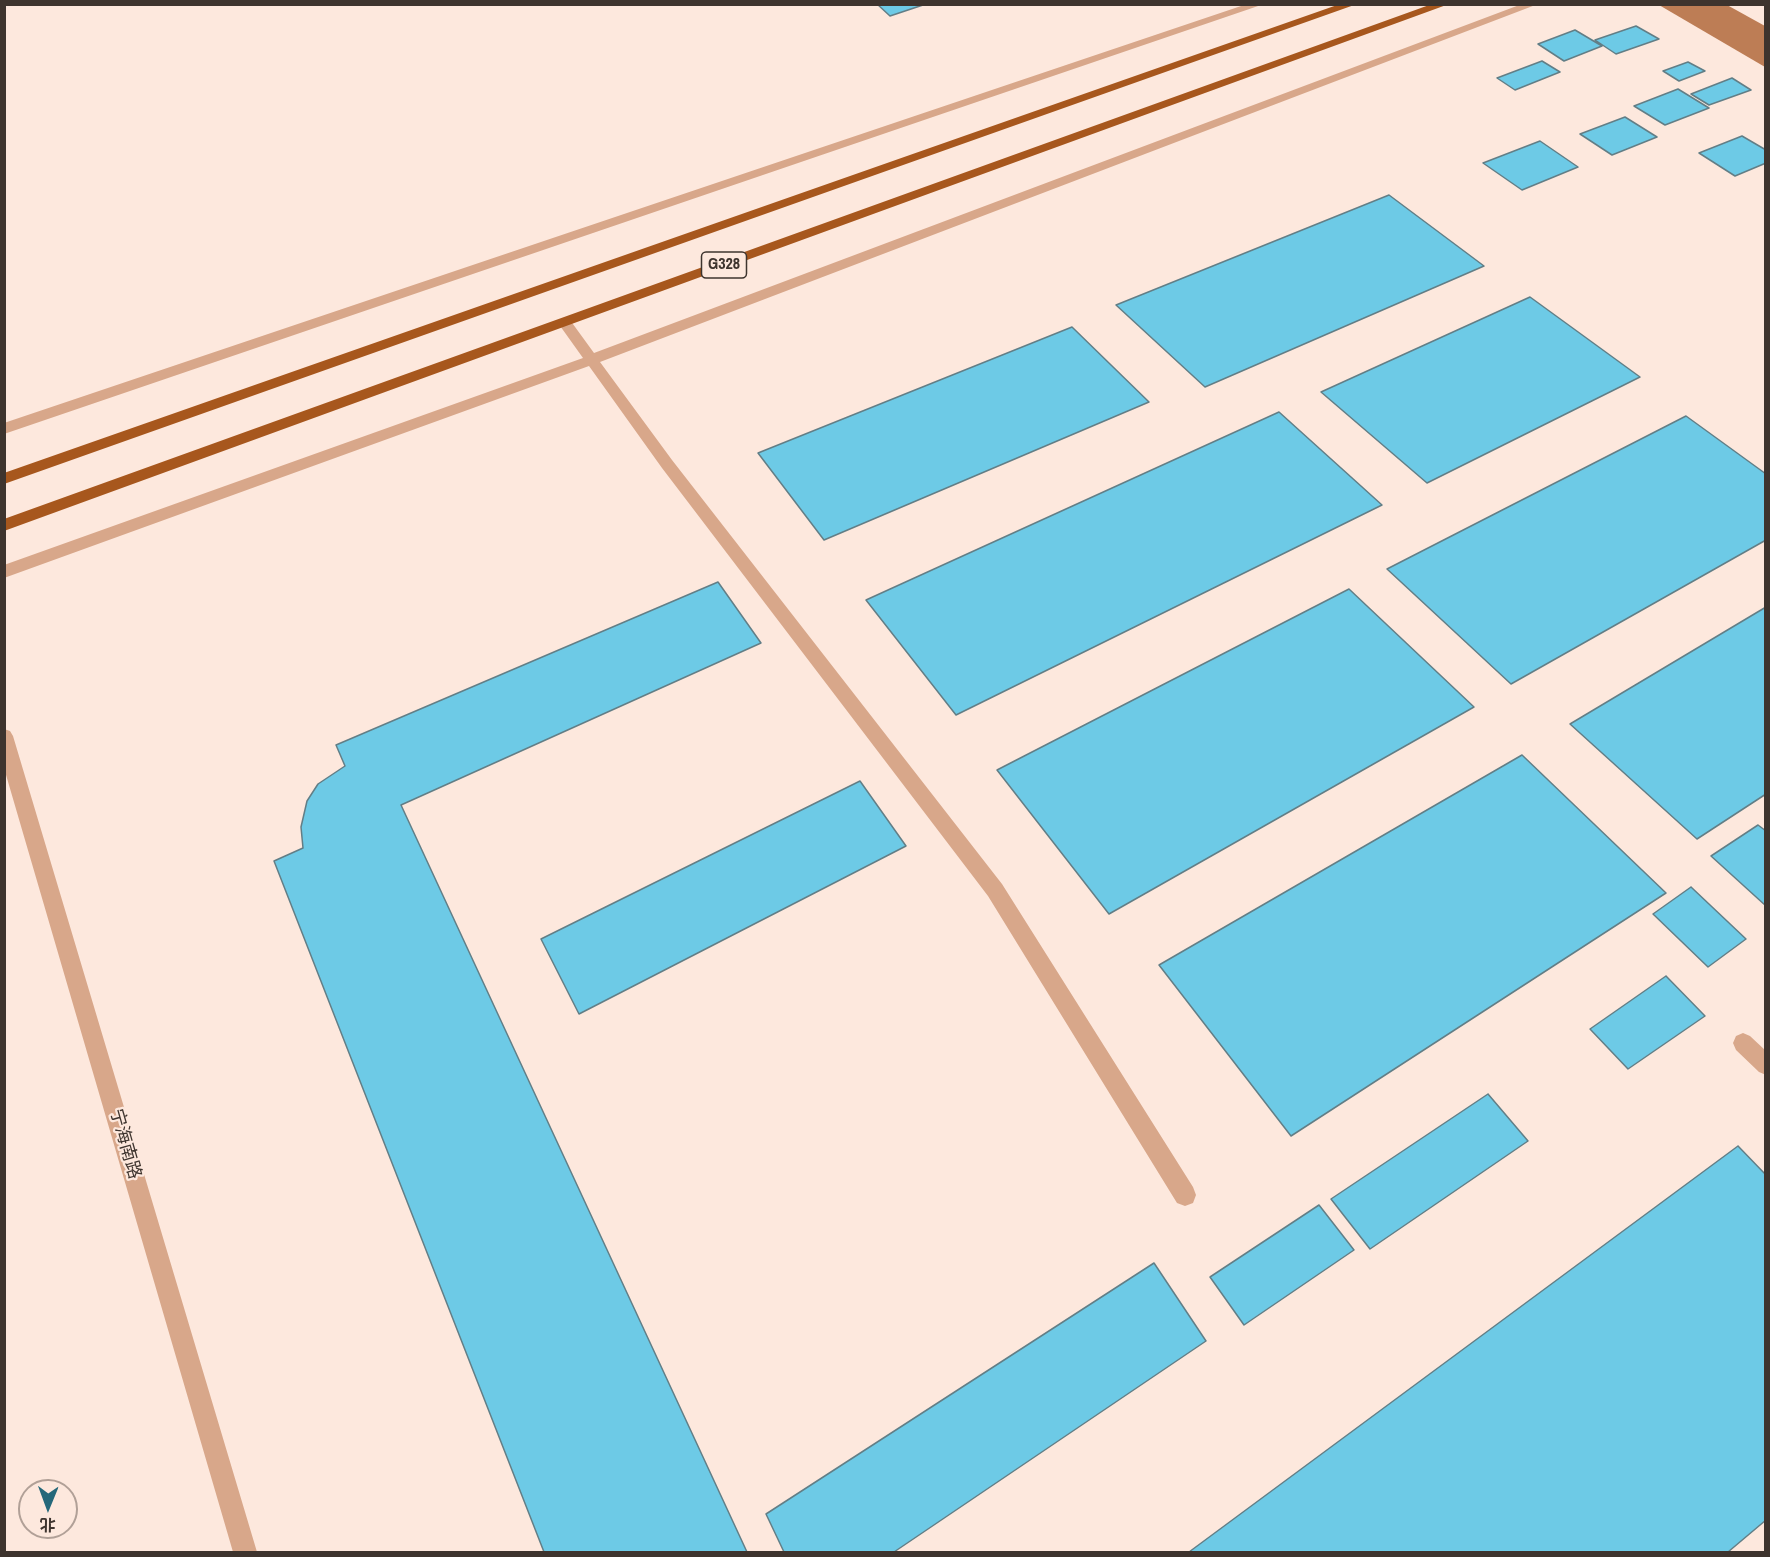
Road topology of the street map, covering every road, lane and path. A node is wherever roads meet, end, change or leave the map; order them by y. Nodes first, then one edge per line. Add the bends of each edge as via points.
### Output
1 (1259, 4) edge
2 (1352, 4) edge
3 (1444, 4) edge
4 (1533, 4) edge
5 (565, 322) junction
6 (591, 360) junction
7 (4, 429) edge
8 (4, 479) edge
9 (4, 525) edge
10 (4, 572) edge
11 (4, 736) edge
12 (1743, 1043) dead end
13 (1766, 1065) edge
14 (1185, 1195) dead end
15 (245, 1552) edge

1 - 7 street
2 - 8 highway, G328
3 - 5 highway, G328
4 - 6 street
5 - 6 street
5 - 9 highway, G328
6 - 10 street
6 - 14 street via 995,890
11 - 15 street, 宁海南路
12 - 13 street

